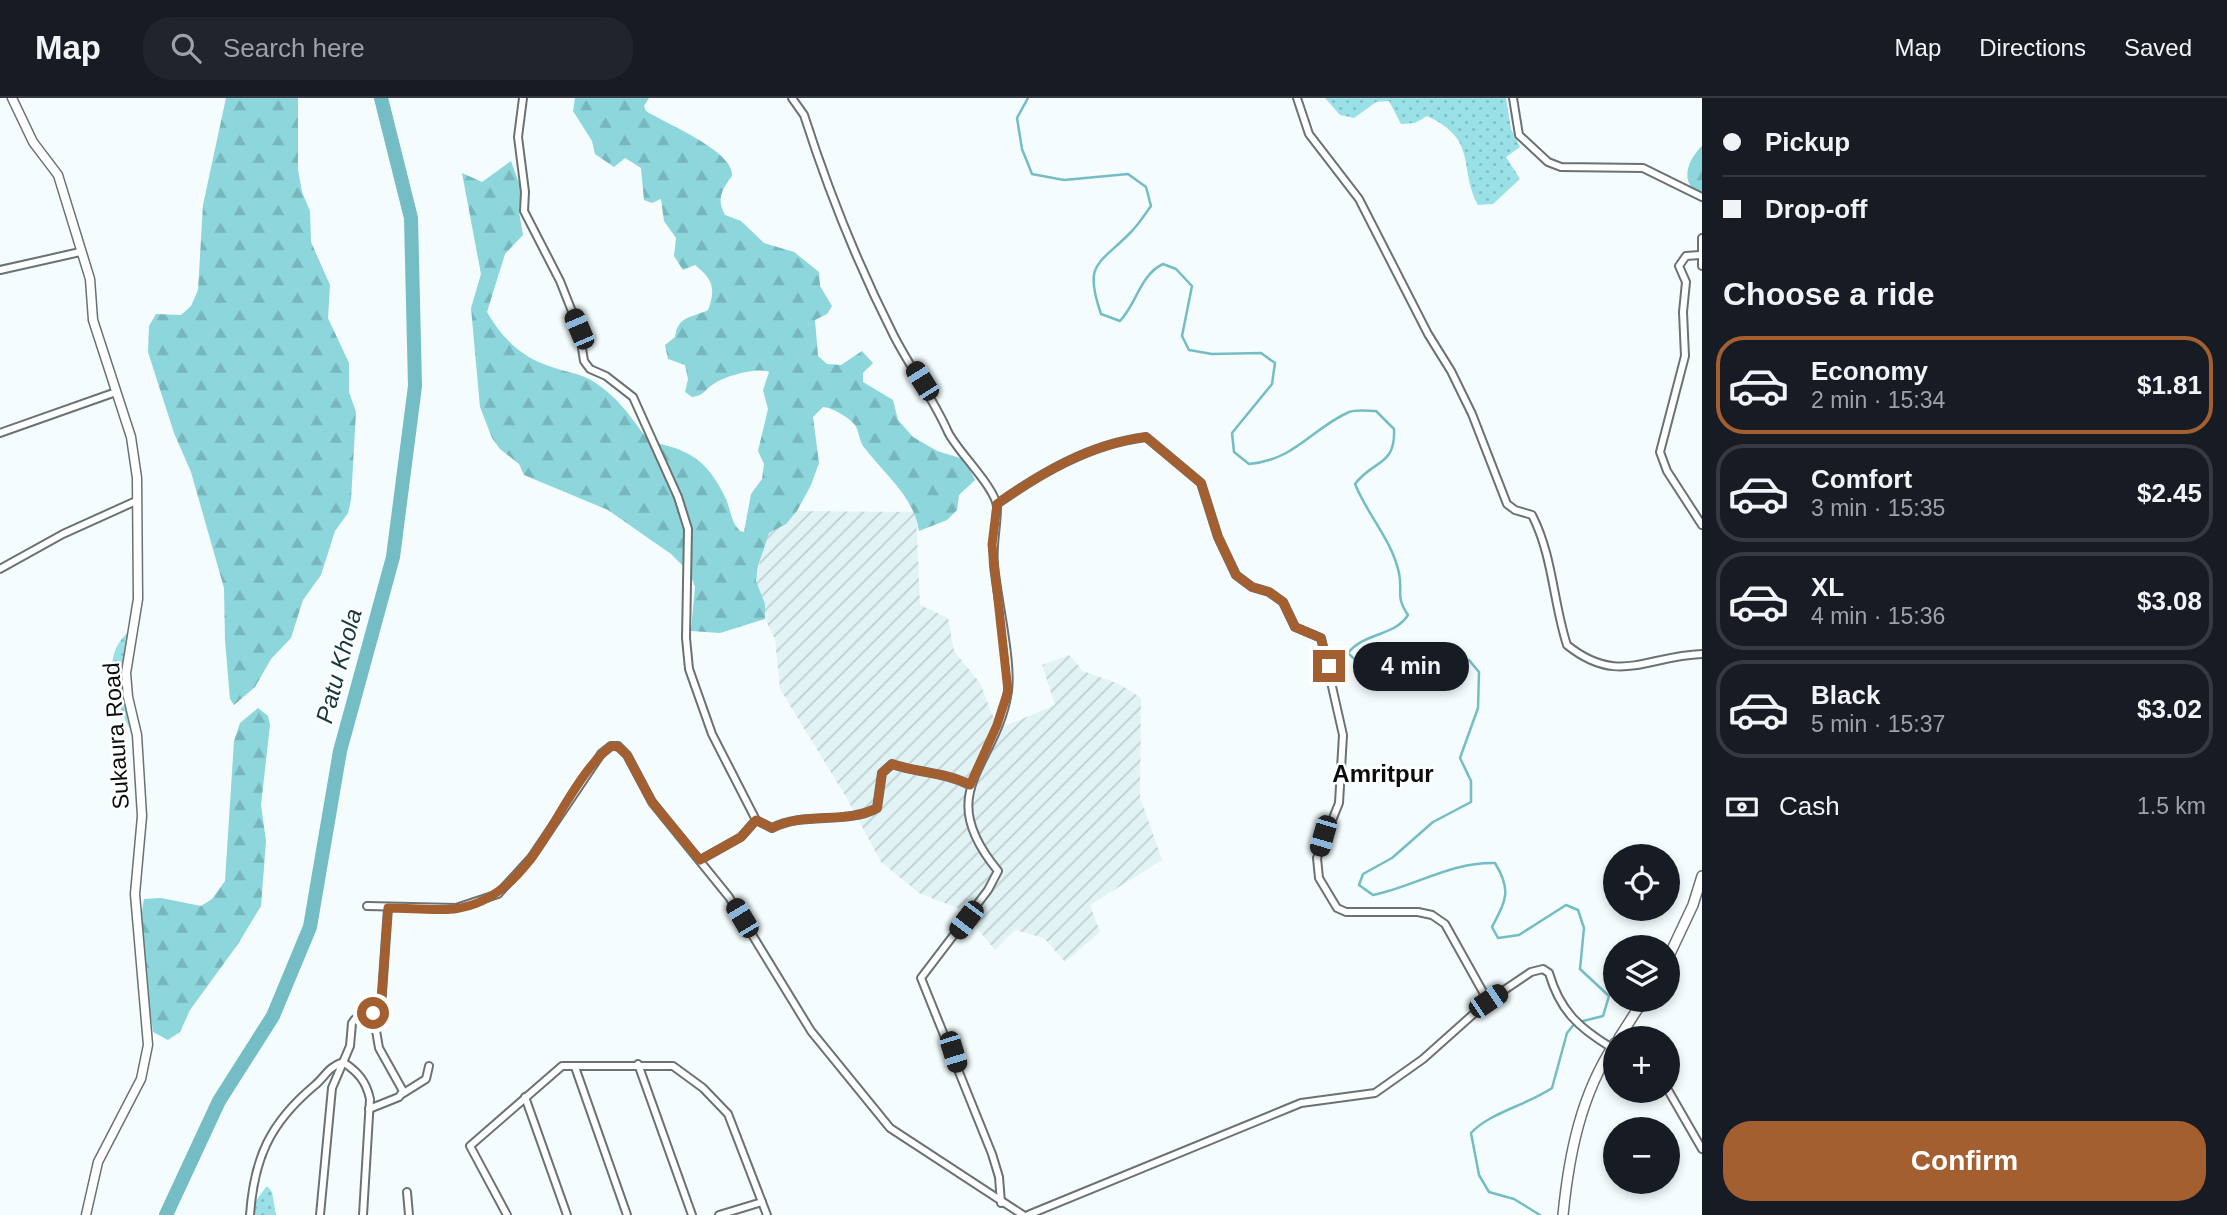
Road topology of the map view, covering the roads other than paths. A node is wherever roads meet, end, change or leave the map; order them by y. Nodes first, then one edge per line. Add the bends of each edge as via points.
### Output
1 (12, 98) edge
2 (523, 98) edge
3 (792, 98) edge
4 (1297, 98) edge
5 (1513, 98) edge
6 (1702, 197) edge
7 (1702, 238) edge
8 (80, 252) junction
9 (1700, 255) junction
10 (1702, 266) edge
11 (0, 270) edge
12 (116, 392) junction
13 (0, 433) edge
14 (136, 501) junction
15 (997, 504) junction
16 (1702, 525) edge
17 (0, 569) edge
18 (1702, 654) edge
19 (970, 785) junction
20 (756, 820) junction
21 (700, 860) junction
22 (1702, 876) edge
23 (367, 906) dead end
24 (388, 908) junction
25 (1679, 935) edge
26 (1488, 1001) junction
27 (373, 1013) junction
28 (1603, 1039) edge
29 (343, 1062) junction
30 (1603, 1062) edge
31 (638, 1064) junction
32 (429, 1066) dead end
33 (575, 1067) junction
34 (402, 1094) junction
35 (526, 1097) junction
36 (1675, 1103) edge
37 (369, 1109) junction
38 (1702, 1149) edge
39 (407, 1192) dead end
40 (762, 1202) junction
41 (1001, 1203) junction
42 (86, 1215) edge
43 (250, 1215) edge
44 (320, 1215) edge
45 (363, 1215) edge
46 (409, 1215) edge
47 (507, 1215) edge
48 (567, 1215) edge
49 (627, 1215) edge
50 (692, 1215) edge
51 (719, 1215) edge
52 (766, 1215) edge
53 (1026, 1215) edge
54 (1563, 1215) edge

1 - 8 street, Sukaura Road via 33,142 58,175
2 - 20 street via 518,137 524,211 560,281 579,329 584,361 634,397 678,497 688,528 686,645 690,670 712,734
3 - 15 street via 804,115 847,233 894,337 936,403 953,441
4 - 18 street via 1309,134 1359,199 1451,371 1507,504 1532,515 1552,569 1567,645 1596,664 1619,668
5 - 6 street via 1519,135 1548,162 1561,167 1643,168
7 - 9 street
8 - 11 street
8 - 12 street, Sukaura Road via 90,279 99,345
9 - 10 street
9 - 16 street via 1686,256 1679,266 1686,282 1685,356 1660,452
12 - 13 street
12 - 14 street, Sukaura Road via 131,437
14 - 17 street
14 - 42 street, Sukaura Road via 138,599 126,673 137,735 142,816 135,894 148,1045 141,1079 98,1162
15 - 19 street via 992,545 1008,691
15 - 26 street via 1038,475 1070,460 1146,437 1201,483 1236,575 1283,602 1295,627 1321,638 1326,652 1343,735 1339,803 1317,858 1325,890 1337,908 1346,912 1432,915 1450,932
19 - 20 street via 952,776 892,764 882,773 877,808 866,814 801,819 772,828
19 - 41 street via 970,824 980,850 998,871 921,978 992,1154
20 - 21 street via 741,837
21 - 24 street via 652,802 627,755 611,746 570,797 531,858 498,894 456,908
21 - 41 street via 729,897 811,1031 890,1128
22 - 25 main road
23 - 24 street
24 - 27 street via 381,1007
26 - 28 street via 1543,969 1549,973 1564,1012
26 - 53 street via 1423,1059 1375,1093 1301,1103
27 - 29 street via 352,1023 351,1046
27 - 34 street via 379,1048
29 - 37 street via 367,1085
29 - 43 street via 331,1066 293,1103 270,1135 252,1187
29 - 44 street via 332,1088
30 - 54 main road via 1586,1101 1568,1164
31 - 33 street
31 - 40 street via 673,1066 728,1114
31 - 50 street
32 - 34 street via 426,1079
33 - 35 street via 562,1066
33 - 49 street
34 - 37 street
35 - 47 street via 470,1146
35 - 48 street
36 - 38 street
37 - 45 street
39 - 46 street
40 - 51 street
40 - 52 street
41 - 53 street

